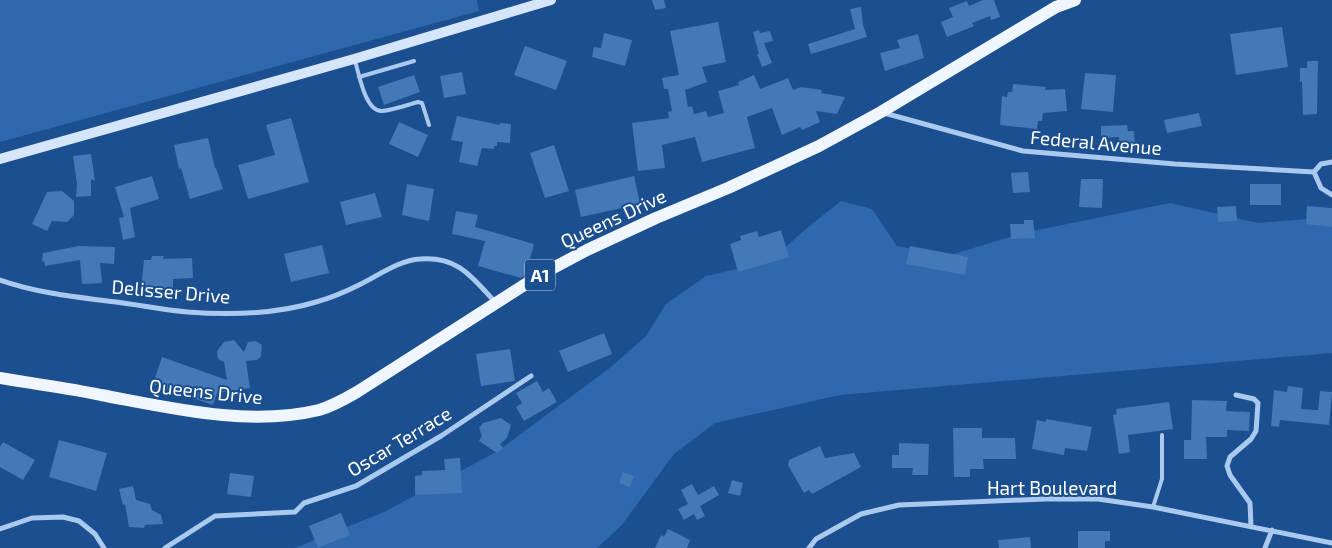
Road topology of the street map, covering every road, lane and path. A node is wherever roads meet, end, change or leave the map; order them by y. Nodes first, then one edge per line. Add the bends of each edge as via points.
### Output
1 (551, 0) edge
2 (1075, 0) edge
3 (1058, 4) edge
4 (354, 59) junction
5 (414, 61) dead end
6 (360, 77) junction
7 (881, 112) junction
8 (429, 125) dead end
9 (0, 159) edge
10 (1332, 162) edge
11 (1314, 172) junction
12 (1332, 196) edge
13 (0, 280) edge
14 (496, 303) junction
15 (532, 376) dead end
16 (0, 378) edge
17 (1236, 395) dead end
18 (1162, 435) dead end
19 (1153, 507) junction
20 (1251, 526) junction
21 (0, 529) edge
22 (1272, 530) junction
23 (1332, 543) edge
24 (104, 548) edge
25 (165, 548) edge
26 (809, 548) edge
27 (1265, 548) edge

1 - 4 main road
2 - 3 main road, Queens Drive / A1
3 - 7 main road, Queens Drive / A1
4 - 6 lane
4 - 9 main road
5 - 6 lane
6 - 8 lane via 367,100 374,108 383,111 422,103
7 - 11 street, Federal Avenue via 1023,151
7 - 14 main road, Queens Drive / A1 via 819,146 587,250
10 - 11 street via 1321,164
11 - 12 street via 1321,188
13 - 14 street, Delisser Drive via 45,292 186,312 249,312 314,303 420,258 453,263 466,271
14 - 16 main road, Queens Drive / A1 via 357,392 319,410 268,417 219,415
15 - 25 street, Oscar Terrace via 441,436 356,486 304,503 294,512 215,516
17 - 20 street via 1254,398 1258,403 1256,431 1230,457 1227,466 1250,503
18 - 19 lane via 1162,479
19 - 20 street, Hart Boulevard
19 - 26 street, Hart Boulevard via 1098,499 899,505 861,514 816,539
20 - 22 street, Hart Boulevard
21 - 24 street via 32,518 63,517 79,521 95,534
22 - 23 street, Hart Boulevard
22 - 27 street

